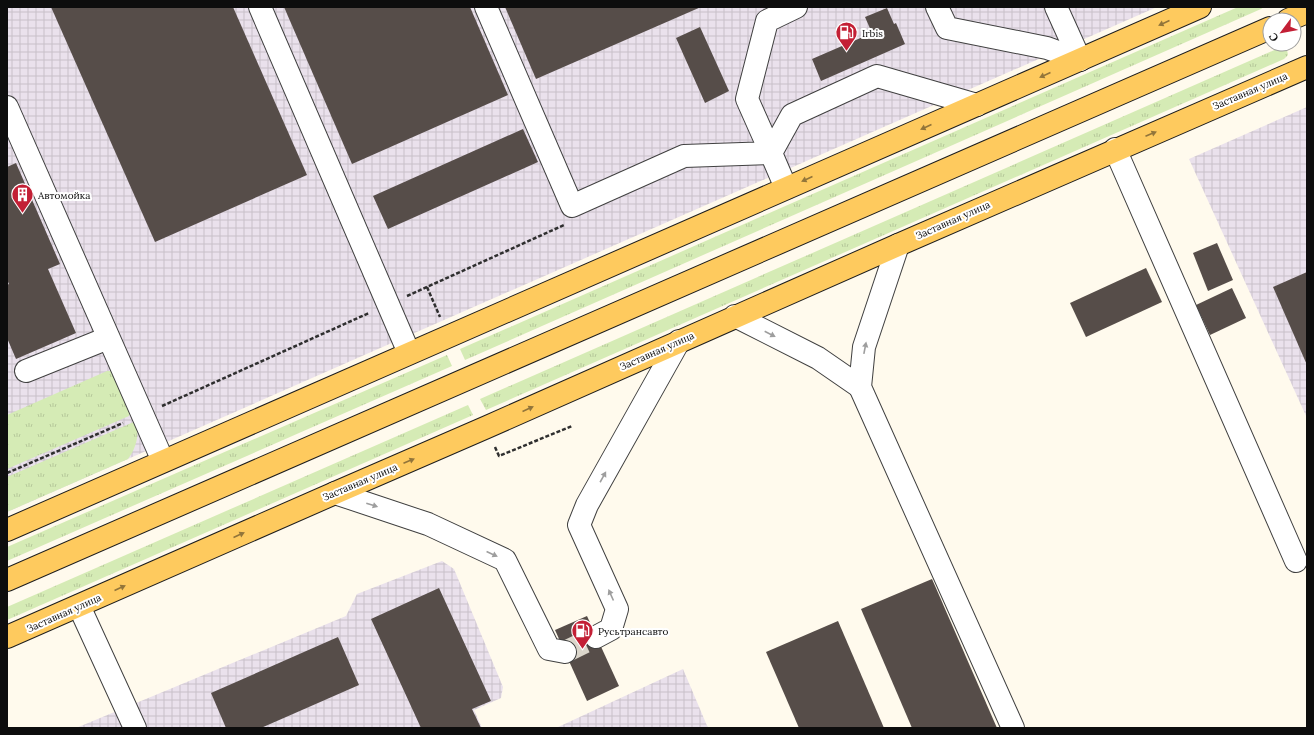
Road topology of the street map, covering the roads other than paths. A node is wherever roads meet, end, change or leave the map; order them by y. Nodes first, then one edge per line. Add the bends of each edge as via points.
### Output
1 (260, 7) edge
2 (486, 7) edge
3 (796, 7) edge
4 (937, 7) edge
5 (1056, 7) edge
6 (1200, 7) edge
7 (1262, 31) edge
8 (1080, 60) junction
9 (1307, 67) edge
10 (977, 105) junction
11 (7, 107) edge
12 (1115, 149) junction
13 (771, 153) junction
14 (786, 188) junction
15 (898, 245) junction
16 (735, 316) junction
17 (108, 338) junction
18 (679, 341) junction
19 (409, 353) junction
20 (26, 371) dead end
21 (860, 387) junction
22 (163, 462) junction
23 (335, 493) junction
24 (7, 530) edge
25 (1296, 561) dead end
26 (7, 580) edge
27 (79, 606) junction
28 (7, 637) edge
29 (596, 637) tunnel mouth
30 (565, 652) dead end
31 (132, 727) edge
32 (1013, 728) edge

1 - 19 street
2 - 13 street via 572,206 684,156
3 - 13 street via 767,21 747,99
4 - 8 street via 947,28 1048,48
5 - 8 street
6 -> 8 main road
7 - 26 main road
8 -> 10 main road
12 -> 9 main road, Заставная улица
10 - 13 street via 877,76 792,115
10 -> 14 main road
11 - 17 street
12 - 15 main road, Заставная улица
12 - 25 street
13 - 14 street
14 - 19 main road
15 - 16 main road, Заставная улица
21 -> 15 street via 864,347
16 - 18 main road, Заставная улица
16 -> 21 street via 818,358
17 - 20 street
17 - 22 street
23 -> 18 main road, Заставная улица
29 -> 18 street via 611,629 617,609 579,525 587,505
19 - 22 main road
21 - 32 street
22 - 24 main road
27 -> 23 main road, Заставная улица
23 -> 30 street via 428,524 505,560 549,649
27 - 28 main road, Заставная улица
27 - 31 street

